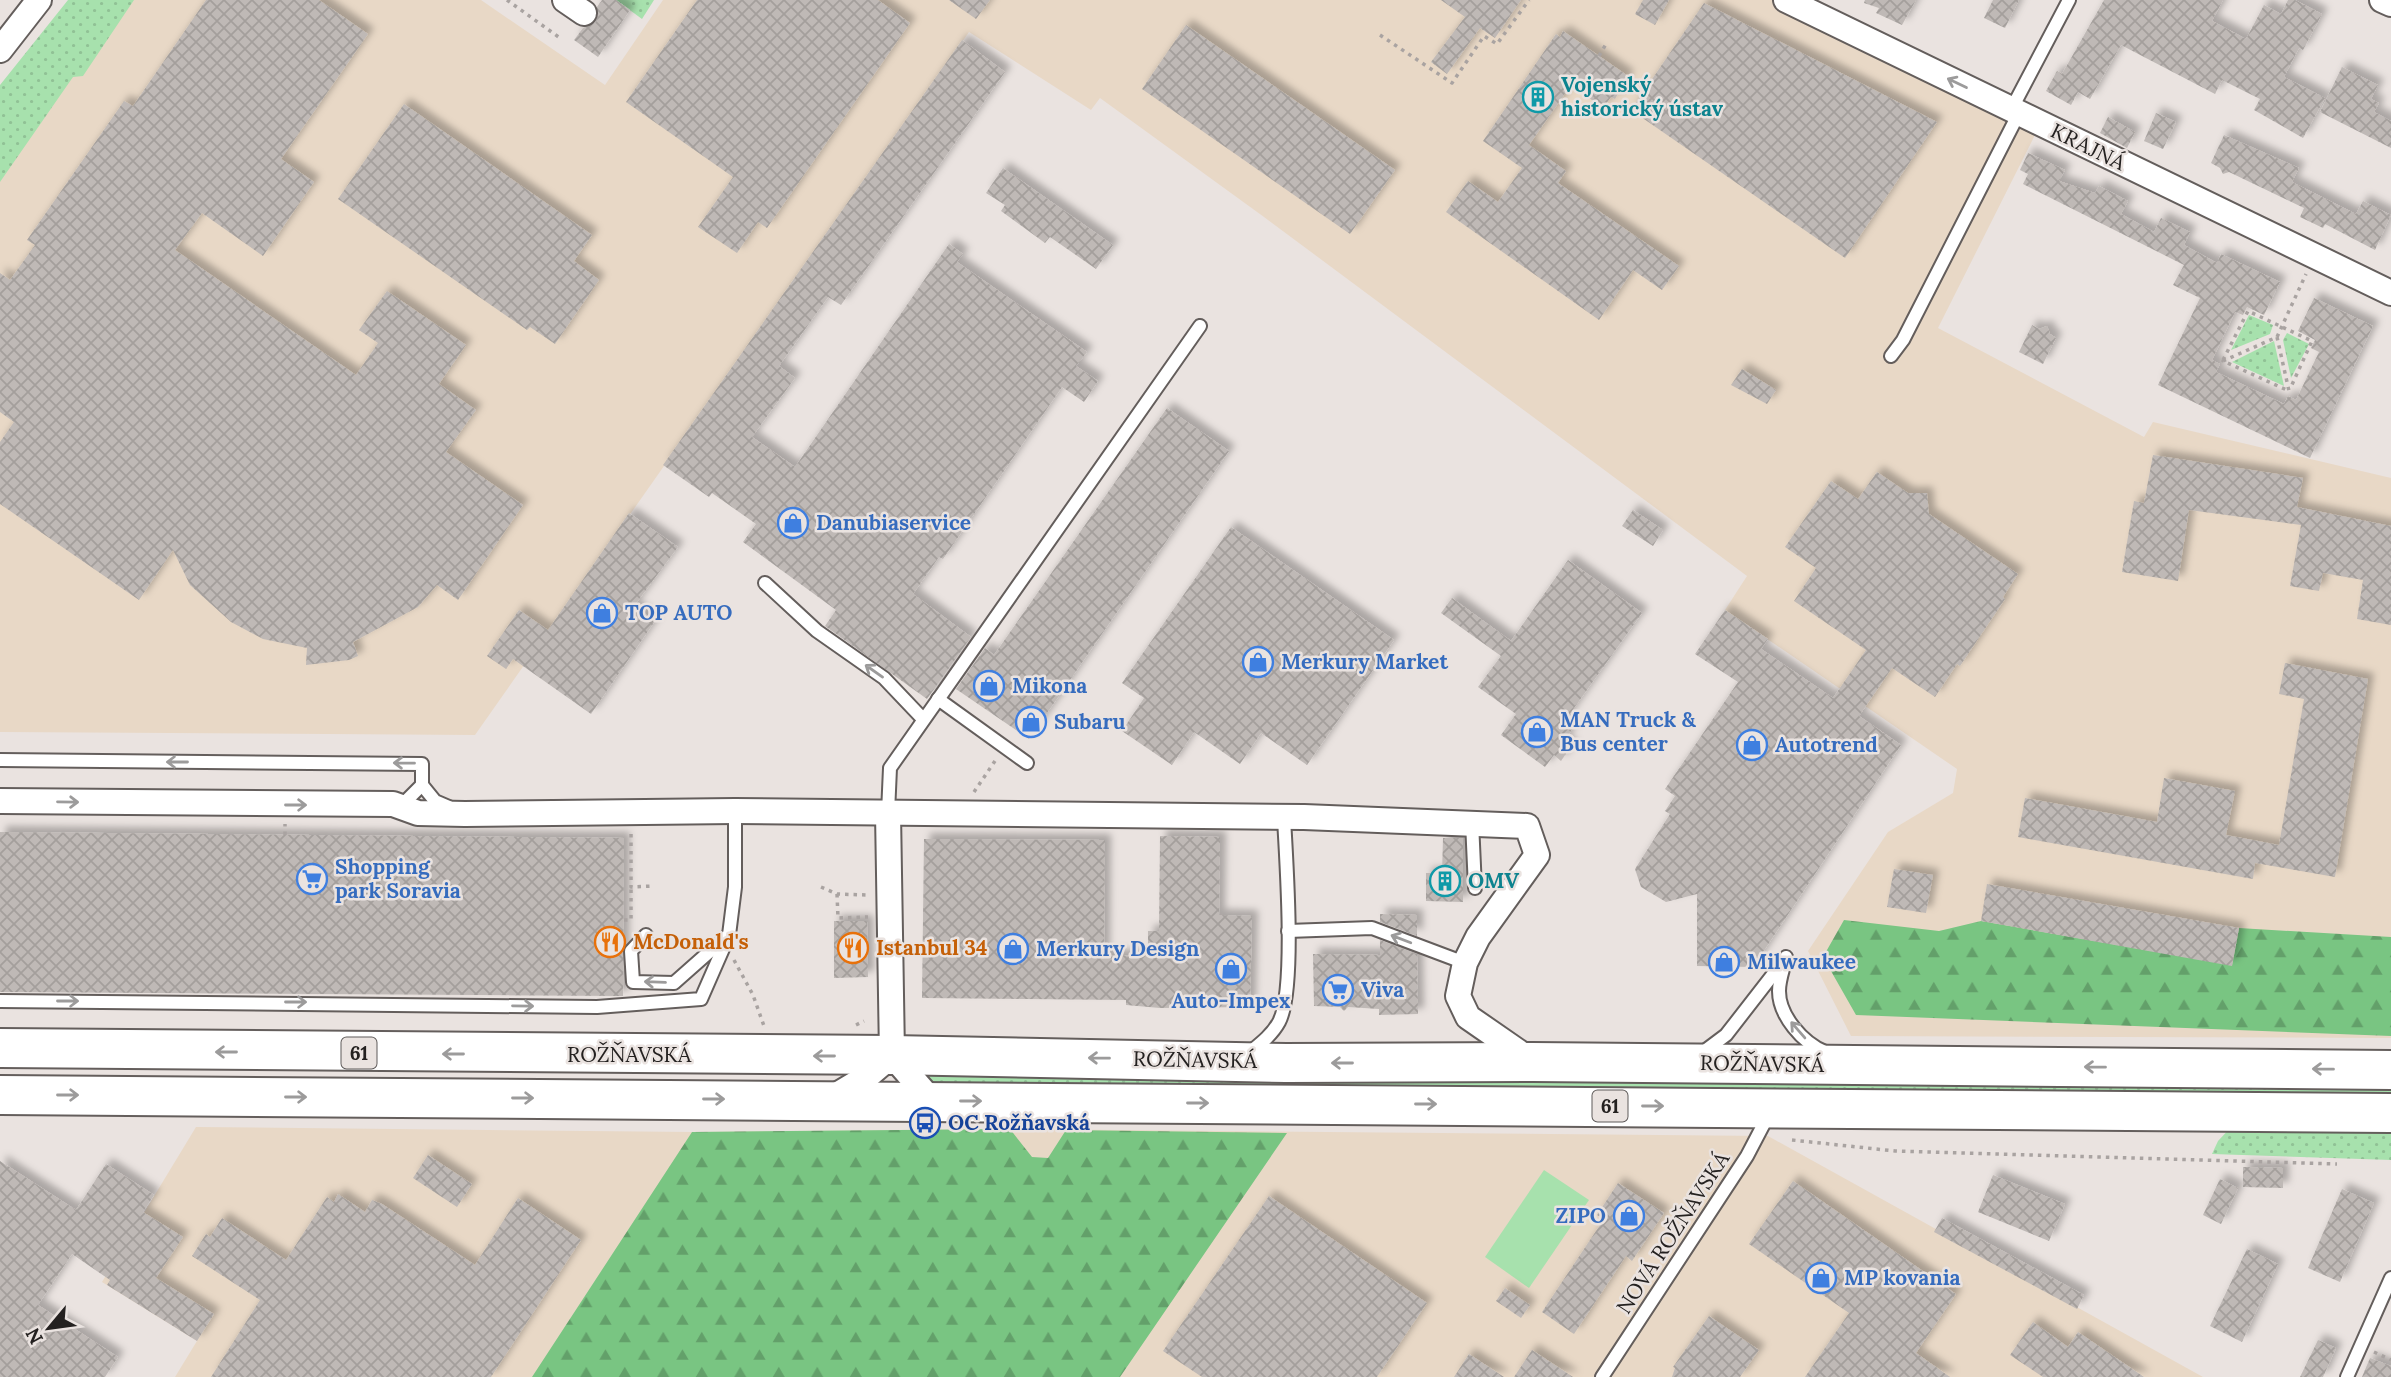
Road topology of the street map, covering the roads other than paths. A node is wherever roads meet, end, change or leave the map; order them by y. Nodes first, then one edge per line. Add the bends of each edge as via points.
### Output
1 (38, 0) edge
2 (1786, 0) edge
3 (2068, 0) edge
4 (2382, 0) edge
5 (2391, 4) edge
6 (2, 42) edge
7 (2015, 112) junction
8 (2391, 293) edge
9 (1200, 327) dead end
10 (1891, 356) dead end
11 (765, 583) dead end
12 (938, 699) junction
13 (923, 719) junction
14 (0, 760) edge
15 (1027, 763) dead end
16 (422, 785) junction
17 (0, 801) edge
18 (400, 807) junction
19 (736, 811) junction
20 (888, 813) junction
21 (466, 814) junction
22 (1284, 818) junction
23 (1472, 822) junction
24 (1475, 888) dead end
25 (1288, 931) junction
26 (646, 935) dead end
27 (727, 939) junction
28 (1465, 963) junction
29 (0, 1001) edge
30 (0, 1048) edge
31 (892, 1055) junction
32 (1241, 1060) junction
33 (1533, 1062) junction
34 (1687, 1063) junction
35 (1855, 1065) junction
36 (2391, 1070) edge
37 (0, 1095) edge
38 (829, 1100) junction
39 (931, 1100) junction
40 (2391, 1113) edge
41 (1779, 1123) junction
42 (2391, 1278) edge
43 (1602, 1377) edge
44 (2347, 1377) edge

1 - 6 street
7 -> 2 street, KRAJNÁ
3 - 7 lane
4 - 5 street
7 - 8 street, KRAJNÁ
7 - 10 lane via 1903,341
9 - 12 lane
13 -> 11 lane via 884,678 817,631
12 - 13 lane
12 - 15 lane
13 - 20 lane via 890,768
16 -> 14 lane via 422,764
16 - 18 lane
16 - 21 lane via 435,801
17 -> 18 street
18 - 21 street via 418,813
19 - 20 street
19 - 21 street
19 - 27 lane via 735,887
20 - 22 street
20 - 31 street
22 - 23 street
22 - 25 lane
23 - 24 lane
23 - 28 street via 1527,825 1537,855 1478,937
28 -> 25 lane via 1372,928
25 - 32 lane via 1280,1020
27 -> 26 lane via 674,983 633,982 631,951
29 -> 27 lane via 597,1007 701,999
28 - 33 street via 1458,996 1468,1017
31 -> 30 main road, ROŽŇAVSKÁ / 61
32 -> 31 main road, ROŽŇAVSKÁ / 61
31 - 38 street
31 - 39 street
33 -> 32 main road, ROŽŇAVSKÁ / 61
33 - 34 main road, ROŽŇAVSKÁ / 61
34 - 35 main road, ROŽŇAVSKÁ / 61
35 -> 34 lane via 1814,1047 1792,1025 1779,992 1786,957 1726,1035
36 -> 35 main road, ROŽŇAVSKÁ / 61
37 -> 38 main road, ROŽŇAVSKÁ / 61
38 - 39 main road, ROŽŇAVSKÁ / 61
39 -> 41 main road, ROŽŇAVSKÁ / 61
40 - 41 main road, ROŽŇAVSKÁ / 61
41 - 43 lane, NOVÁ ROŽŇAVSKÁ via 1746,1156
42 - 44 lane

